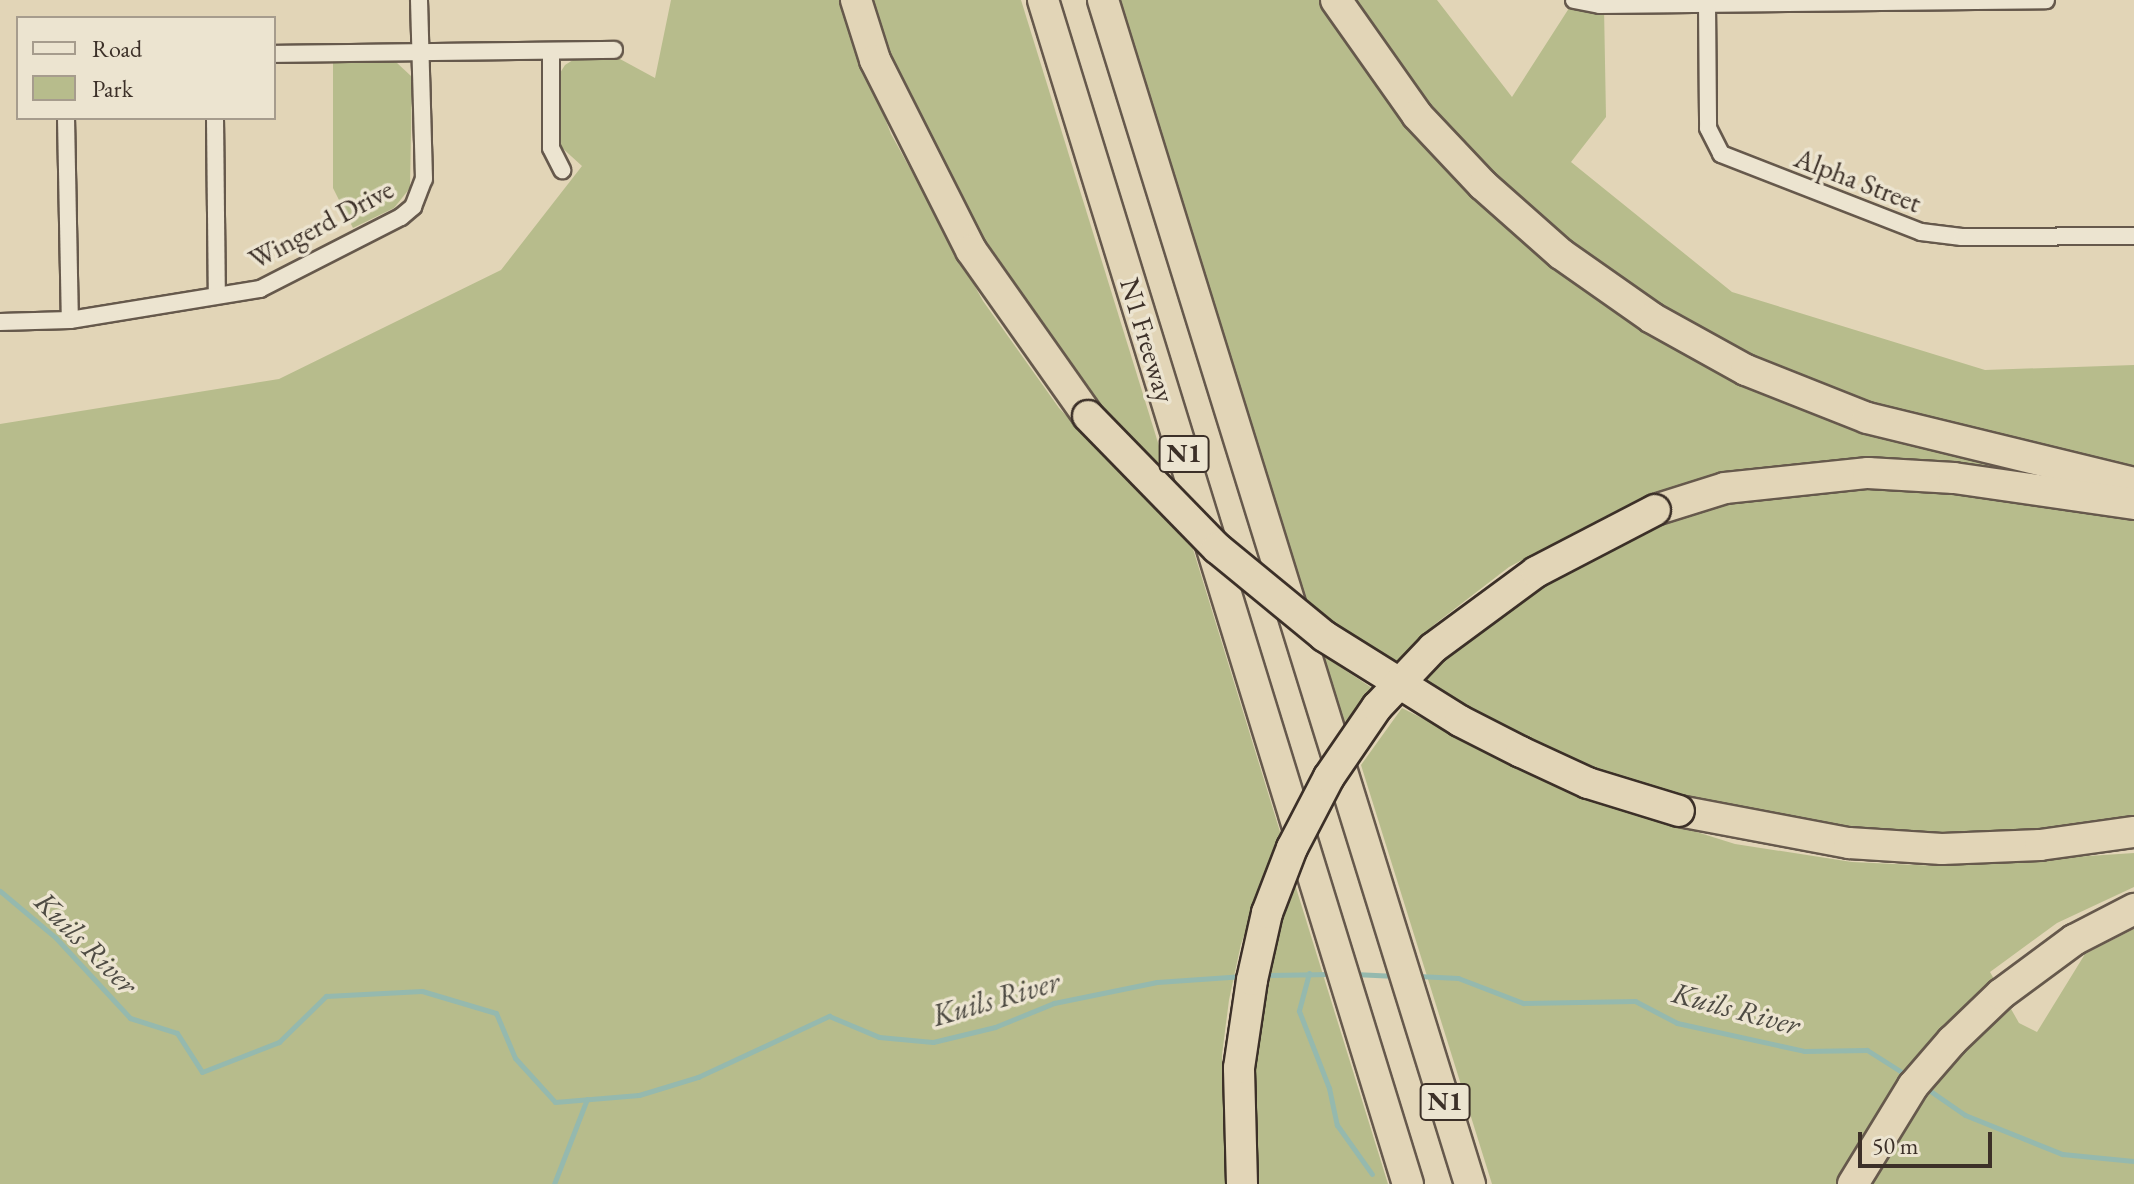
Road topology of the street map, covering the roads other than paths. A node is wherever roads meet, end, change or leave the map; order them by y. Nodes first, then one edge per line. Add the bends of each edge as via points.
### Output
1 (419, 0) edge
2 (856, 0) edge
3 (1043, 0) edge
4 (1103, 0) edge
5 (1336, 0) edge
6 (1574, 0) edge
7 (2046, 0) edge
8 (1707, 4) junction
9 (614, 50) dead end
10 (551, 51) junction
11 (422, 53) junction
12 (276, 54) edge
13 (66, 120) edge
14 (215, 120) edge
15 (562, 170) dead end
16 (2134, 236) edge
17 (217, 295) junction
18 (70, 320) junction
19 (0, 322) edge
20 (2134, 483) edge
21 (2134, 504) edge
22 (2134, 832) edge
23 (2134, 909) edge
24 (1242, 1184) edge
25 (1408, 1184) edge
26 (1470, 1184) edge
27 (1853, 1184) edge

1 - 11 street, Wingerd Drive
2 - 22 highway, bridge via 875,60 971,250 1088,416 1217,548 1324,636 1460,721 1521,752 1588,783 1679,811 1849,843 1942,849 2040,845
3 - 25 highway, N1 Freeway / N1
4 - 26 highway, N1 Freeway / N1
5 - 20 highway via 1417,115 1483,185 1561,254 1652,318 1746,370 1867,418
6 - 8 street via 1600,5
7 - 8 street
8 - 16 street, Alpha Street via 1708,128 1721,154 1921,232 1962,237
9 - 10 street
10 - 11 street
10 - 15 street via 551,148
11 - 12 street
11 - 17 street, Wingerd Drive via 424,179 413,207 260,289
13 - 18 street
14 - 17 street
17 - 18 street, Wingerd Drive
18 - 19 street, Wingerd Drive
21 - 24 highway, bridge via 1954,478 1868,473 1725,488 1655,510 1536,572 1433,648 1377,707 1329,777 1292,848 1267,913 1239,1068
23 - 27 highway via 2074,940 2001,994 1952,1041 1913,1086

